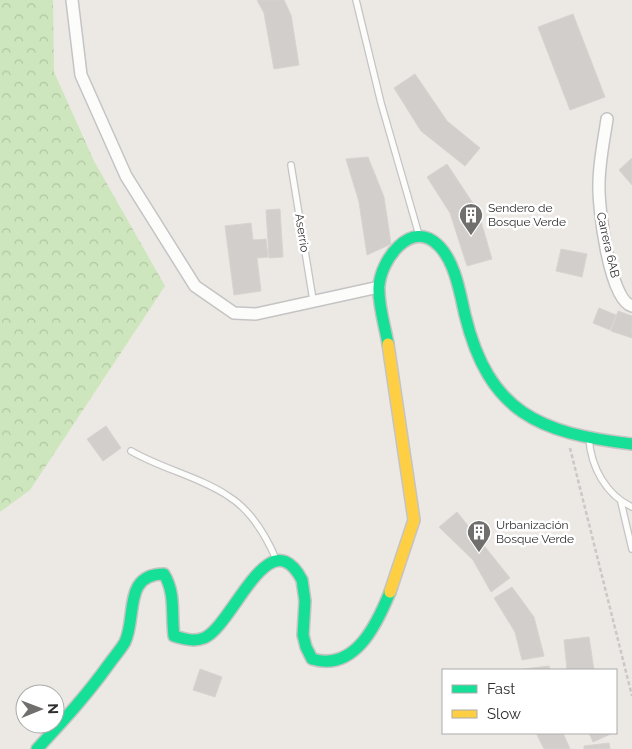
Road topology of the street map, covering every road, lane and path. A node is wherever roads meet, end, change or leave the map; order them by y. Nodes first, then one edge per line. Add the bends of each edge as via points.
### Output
1 (72, 0) edge
2 (356, 0) edge
3 (607, 119) dead end
4 (291, 165) dead end
5 (419, 235) junction
6 (379, 287) junction
7 (313, 300) junction
8 (632, 306) edge
9 (567, 434) junction
10 (589, 439) junction
11 (632, 444) edge
12 (131, 451) dead end
13 (621, 502) junction
14 (632, 507) edge
15 (632, 548) edge
16 (277, 560) junction
17 (632, 696) edge
18 (37, 749) edge

1 - 7 street via 81,75 126,176 195,286 234,313 256,314
2 - 5 lane via 381,103
3 - 8 street, Carrera 6AB via 599,210 611,269 621,296
4 - 7 lane, Aserrio
5 - 6 street via 403,240 393,253
5 - 9 street via 431,238 443,251 455,277 474,346 495,382 520,410 543,426
6 - 7 street
6 - 16 street via 414,520 406,551 377,620 364,641 347,657 325,663 312,659 305,646 306,591 300,571 287,561
9 - 10 street
9 - 17 path
10 - 11 street
10 - 13 lane via 590,456 597,473
12 - 16 lane via 229,496 268,539
13 - 14 lane
13 - 15 lane
16 - 18 street via 253,577 232,613 217,629 184,642 174,636 171,624 174,601 171,583 164,574 152,574 142,579 136,590 125,641 85,698

